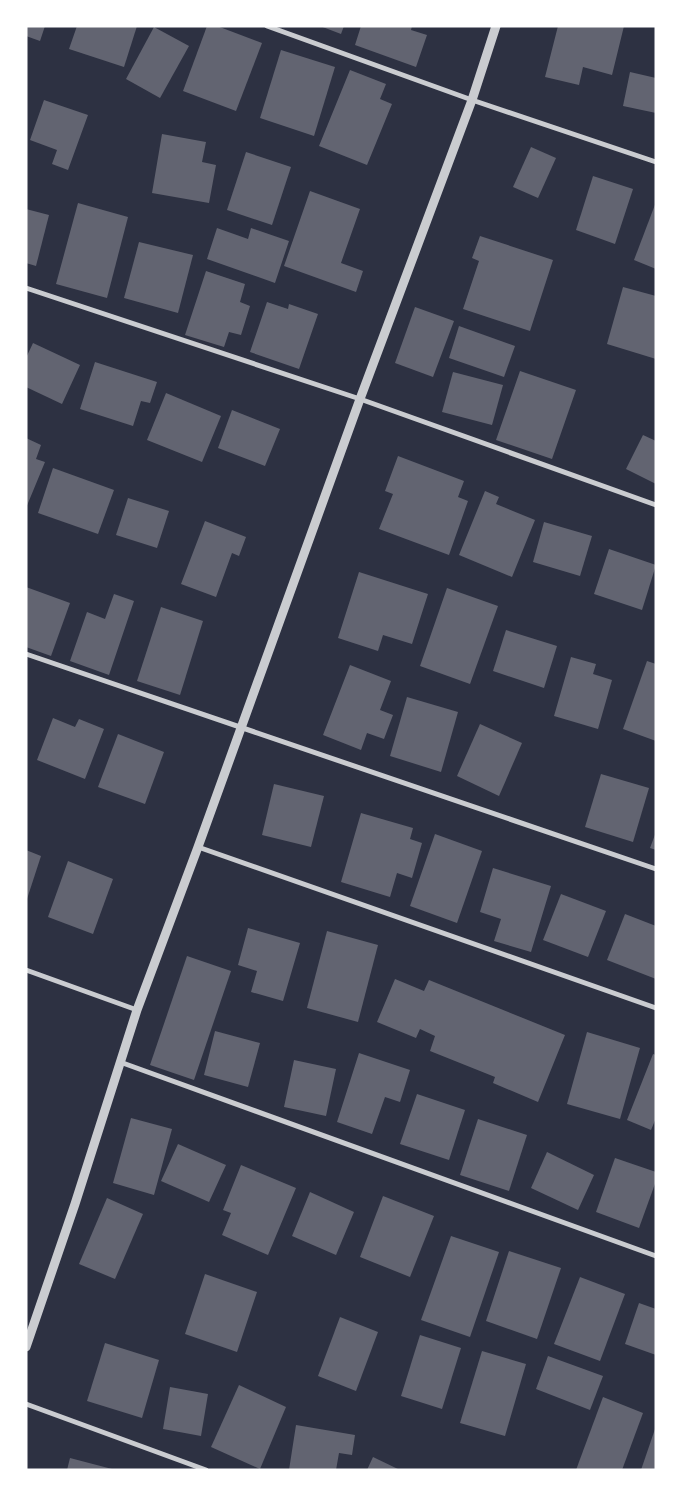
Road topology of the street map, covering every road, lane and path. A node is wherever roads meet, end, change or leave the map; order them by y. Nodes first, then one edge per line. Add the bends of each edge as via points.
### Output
1 (267, 26) edge
2 (496, 26) edge
3 (472, 100) junction
4 (656, 162) edge
5 (26, 288) edge
6 (360, 399) junction
7 (656, 505) edge
8 (26, 654) edge
9 (241, 726) junction
10 (198, 847) junction
11 (656, 870) edge
12 (26, 970) edge
13 (656, 1008) edge
14 (137, 1010) junction
15 (120, 1062) junction
16 (656, 1256) edge
17 (26, 1347) edge
18 (26, 1404) edge
19 (206, 1470) edge

1 - 3 street
2 - 3 street
3 - 4 street
3 - 6 street
5 - 6 street
6 - 7 street
6 - 9 street
8 - 9 street
9 - 10 street
9 - 11 street
10 - 13 street
10 - 14 street
12 - 14 street
14 - 15 street
15 - 16 street
15 - 17 street
18 - 19 street

